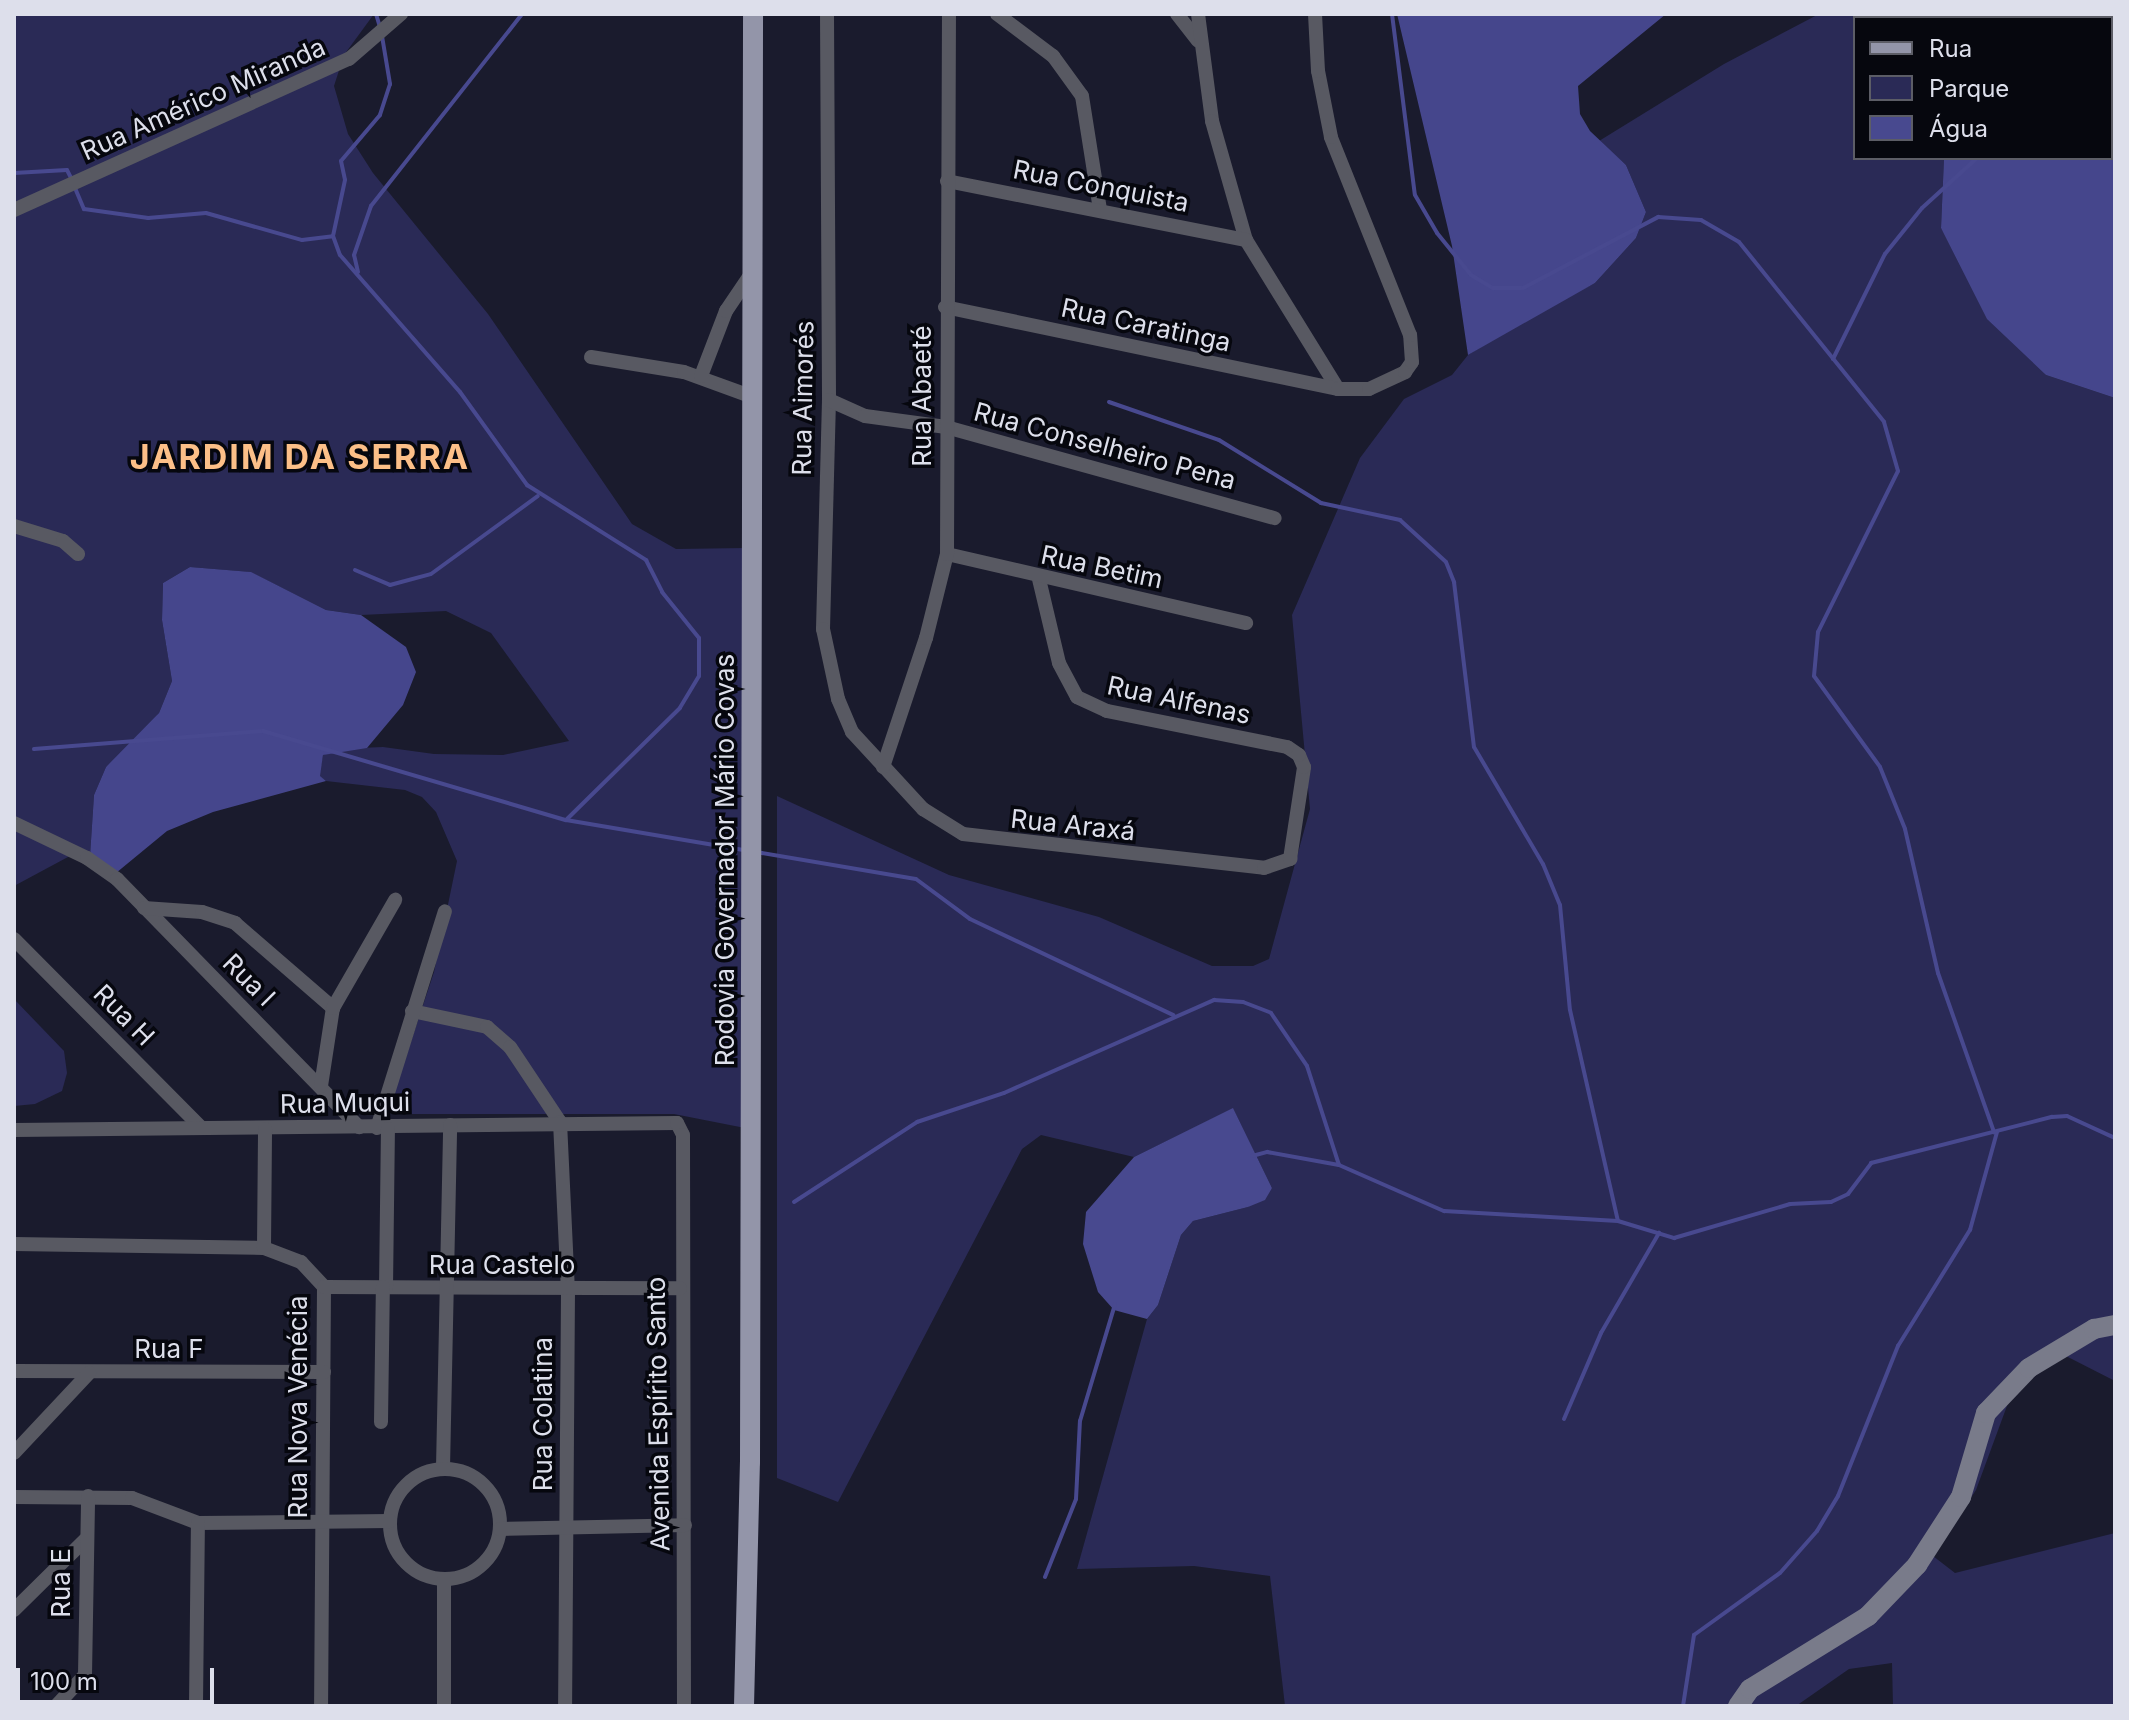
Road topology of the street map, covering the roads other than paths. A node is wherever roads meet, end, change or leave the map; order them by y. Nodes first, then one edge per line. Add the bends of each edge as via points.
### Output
1 (401, 14) edge
2 (753, 14) edge
3 (827, 14) edge
4 (949, 14) edge
5 (997, 14) edge
6 (1177, 14) edge
7 (1198, 14) edge
8 (1315, 14) edge
9 (1198, 41) junction
10 (947, 181) junction
11 (14, 210) edge
12 (1100, 210) junction
13 (1246, 240) junction
14 (751, 274) junction
15 (945, 307) junction
16 (591, 357) dead end
17 (701, 376) junction
18 (1338, 389) junction
19 (750, 396) junction
20 (829, 400) junction
21 (946, 427) junction
22 (1275, 518) dead end
23 (14, 526) edge
24 (78, 554) dead end
25 (947, 554) junction
26 (1039, 579) junction
27 (1246, 623) dead end
28 (883, 767) junction
29 (14, 823) edge
30 (1284, 865) joint
31 (395, 900) dead end
32 (144, 908) junction
33 (445, 911) dead end
34 (14, 939) edge
35 (333, 1008) junction
36 (412, 1011) junction
37 (321, 1086) junction
38 (560, 1122) junction
39 (677, 1123) joint
40 (450, 1125) junction
41 (200, 1126) junction
42 (359, 1127) junction
43 (382, 1128) junction
44 (265, 1129) junction
45 (14, 1130) edge
46 (14, 1244) edge
47 (264, 1248) junction
48 (324, 1287) junction
49 (384, 1287) junction
50 (680, 1288) junction
51 (448, 1290) junction
52 (568, 1290) junction
53 (2115, 1325) edge
54 (14, 1371) edge
55 (324, 1372) junction
56 (89, 1373) junction
57 (381, 1422) dead end
58 (14, 1453) edge
59 (443, 1468) junction
60 (88, 1496) junction
61 (14, 1497) edge
62 (390, 1521) junction
63 (198, 1523) junction
64 (323, 1525) junction
65 (567, 1525) junction
66 (685, 1525) junction
67 (500, 1529) junction
68 (85, 1540) junction
69 (444, 1579) junction
70 (14, 1610) edge
71 (56, 1706) edge
72 (196, 1706) edge
73 (321, 1706) edge
74 (444, 1706) edge
75 (565, 1706) edge
76 (684, 1706) edge
77 (744, 1706) edge
78 (1738, 1706) edge

1 - 11 street, Rua Américo Miranda via 349,59
2 - 14 main road, Rodovia Governador Mário Covas
3 - 20 street, Rua Aimorés
4 - 10 street, Rua Abaeté
5 - 12 street via 1053,56 1082,96
6 - 9 street
7 - 9 street
8 - 18 street, Rua Caratinga via 1318,71 1340,169 1414,351 1405,372 1384,384
9 - 13 street via 1212,121
10 - 12 street, Rua Conquista
10 - 15 street, Rua Abaeté
12 - 13 street, Rua Conquista
13 - 18 street
14 - 17 street via 726,311
14 - 19 main road, Rodovia Governador Mário Covas
15 - 18 street, Rua Caratinga
15 - 21 street, Rua Abaeté
16 - 17 street
17 - 19 street
19 - 77 main road, Rodovia Governador Mário Covas via 751,1447
20 - 21 street, Rua Conselheiro Pena via 865,416
20 - 28 street, Rua Aimorés via 823,629 838,699 852,732
21 - 22 street, Rua Conselheiro Pena
21 - 25 street, Rua Abaeté
23 - 24 street via 63,541
25 - 26 street, Rua Betim
25 - 28 street, Rua Abaeté via 926,638
26 - 27 street, Rua Betim
26 - 30 street, Rua Alfenas via 1059,663 1077,697 1107,711 1287,747 1299,755 1304,767 1295,852
28 - 30 street, Rua Araxá via 943,824 989,841 1264,868
29 - 32 street, Rua I via 105,869
31 - 35 street
32 - 35 street via 202,912 235,923
32 - 37 street, Rua I
33 - 36 street
34 - 41 street, Rua H
35 - 37 street
36 - 38 street via 487,1027 510,1047
36 - 43 street
37 - 42 street, Rua I
38 - 39 street, Rua Muqui
38 - 40 street, Rua Muqui
38 - 52 street, Rua Colatina
39 - 50 street, Avenida Espírito Santo via 683,1135
40 - 43 street, Rua Muqui
40 - 51 street
41 - 44 street, Rua Muqui
41 - 45 street, Rua Muqui
42 - 43 street, Rua Muqui
42 - 44 street, Rua Muqui
43 - 49 street
44 - 47 street
46 - 47 street, Rua Nova Venécia
47 - 48 street, Rua Nova Venécia via 301,1262
48 - 49 street, Rua Castelo
48 - 55 street, Rua Nova Venécia
49 - 51 street, Rua Castelo
49 - 57 street
50 - 52 street, Rua Castelo
50 - 66 street, Avenida Espírito Santo
51 - 52 street, Rua Castelo
51 - 59 street
52 - 65 street, Rua Colatina
53 - 78 street via 2094,1329 2029,1368 1986,1413 1961,1497 1917,1565 1868,1616 1750,1689
54 - 56 street, Rua F
55 - 56 street, Rua F
55 - 64 street, Rua Nova Venécia
56 - 58 street
59 - 62 street via 408,1481
59 - 67 street via 463,1471 486,1485
60 - 61 street
60 - 63 street via 142,1499
60 - 68 street, Rua E
62 - 64 street
62 - 69 street via 402,1559 416,1572
63 - 64 street
63 - 72 street
64 - 73 street, Rua Nova Venécia
65 - 66 street
65 - 67 street
65 - 75 street, Rua Colatina
66 - 76 street, Avenida Espírito Santo
67 - 69 street via 486,1562 471,1573
68 - 70 street
68 - 71 street, Rua E via 85,1675
69 - 74 street

